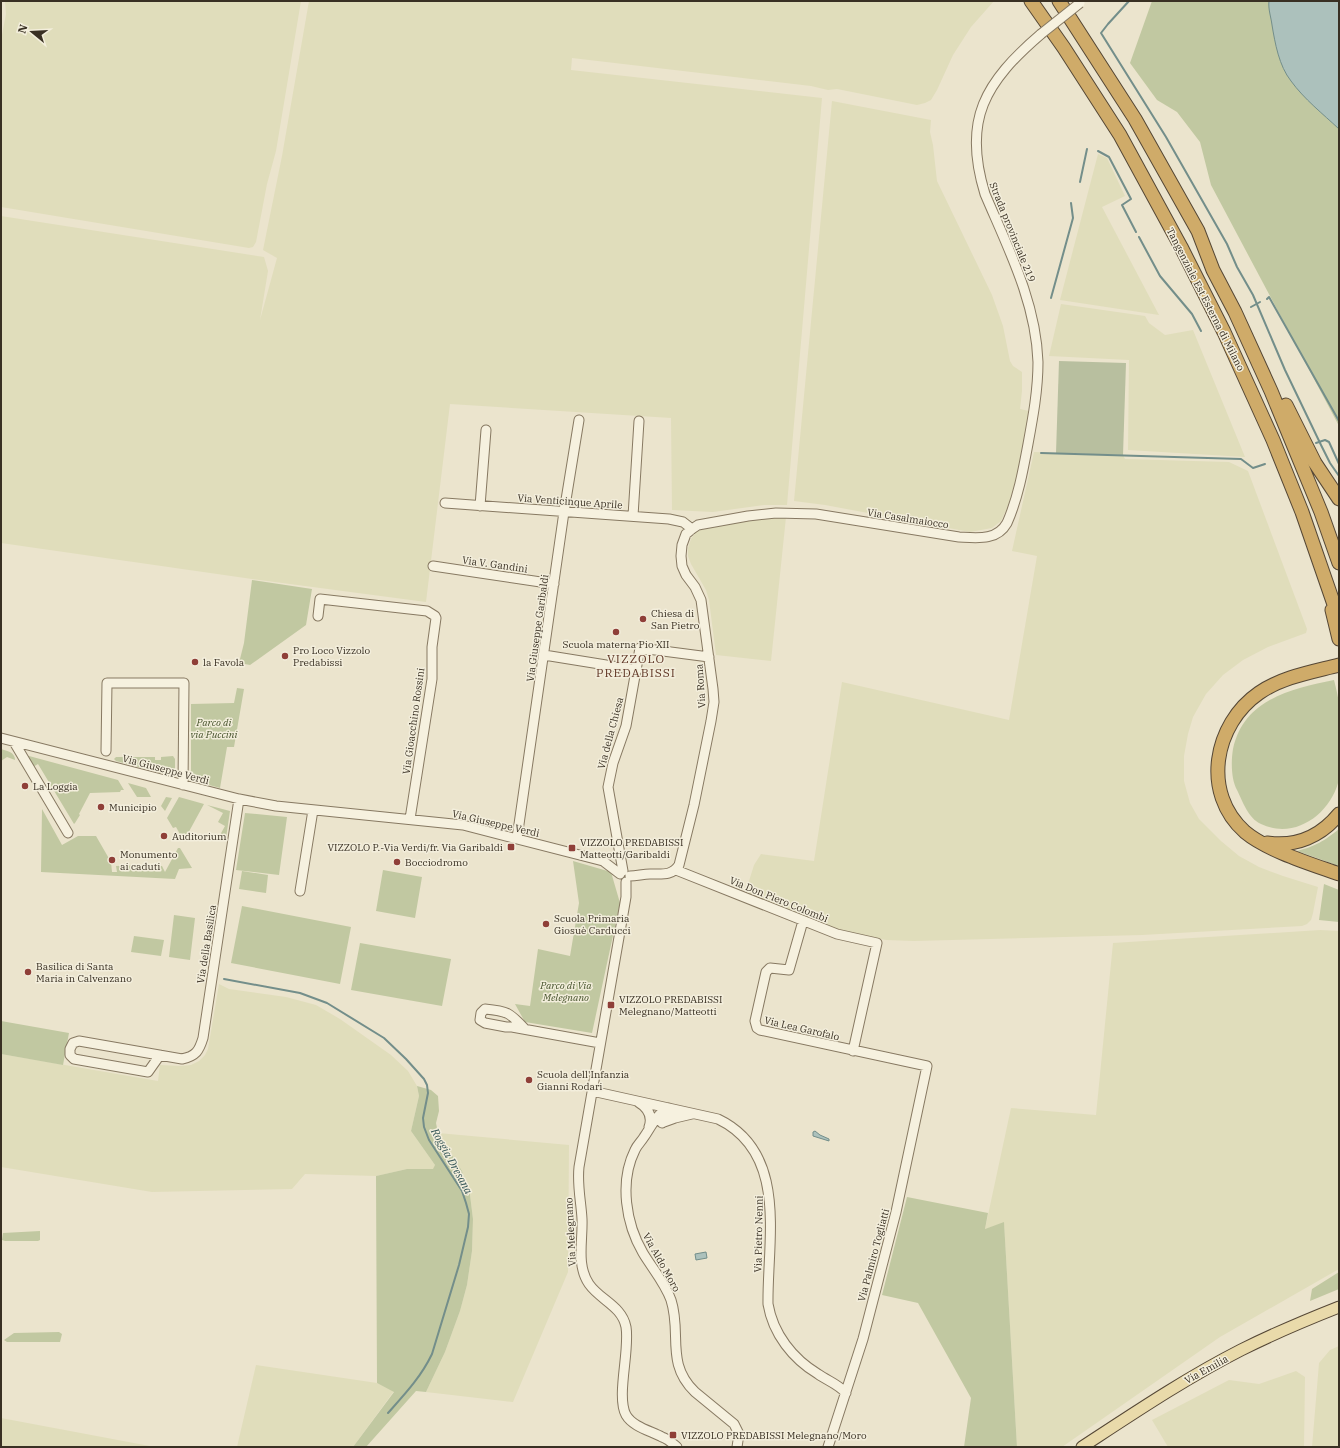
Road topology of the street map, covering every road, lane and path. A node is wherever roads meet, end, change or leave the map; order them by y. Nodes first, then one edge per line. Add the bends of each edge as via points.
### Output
1 (1031, 1) edge
2 (1059, 1) edge
3 (1082, 2) edge
4 (1234, 312) junction
5 (1033, 416) joint
6 (579, 420) dead end
7 (639, 421) dead end
8 (486, 430) dead end
9 (1339, 499) edge
10 (445, 503) dead end
11 (480, 506) junction
12 (564, 512) junction
13 (633, 516) junction
14 (692, 529) junction
15 (1339, 563) edge
16 (433, 566) dead end
17 (1324, 575) junction
18 (554, 584) junction
19 (318, 616) dead end
20 (1339, 619) edge
21 (1339, 638) edge
22 (544, 655) junction
23 (709, 657) junction
24 (1339, 665) edge
25 (637, 670) junction
26 (1, 738) edge
27 (14, 742) junction
28 (106, 751) dead end
29 (183, 785) junction
30 (240, 800) junction
31 (313, 810) junction
32 (1339, 814) edge
33 (410, 819) junction
34 (68, 834) dead end
35 (517, 838) junction
36 (1262, 842) junction
37 (676, 870) junction
38 (1339, 874) edge
39 (625, 876) junction
40 (300, 891) dead end
41 (803, 921) junction
42 (525, 1030) dead end
43 (600, 1043) junction
44 (853, 1051) junction
45 (160, 1055) junction
46 (927, 1066) joint
47 (592, 1091) junction
48 (637, 1101) junction
49 (669, 1108) junction
50 (696, 1114) junction
51 (662, 1123) junction
52 (649, 1128) junction
53 (644, 1138) junction
54 (1339, 1307) edge
55 (846, 1393) junction
56 (677, 1447) edge
57 (737, 1447) edge
58 (828, 1447) edge
59 (1082, 1447) edge

1 - 17 highway, Tangenziale Est Esterna di Milano via 1108,115 1196,276 1261,411 1302,512
2 - 4 highway, Tangenziale Est Esterna di Milano via 1122,97 1159,160 1198,231
3 - 5 street, Strada provinciale 219, bridge via 1023,50 998,78 984,103 978,124 976,155 981,180 1022,283 1034,325 1038,363
4 - 9 highway via 1251,328 1314,463
4 - 15 highway, Tangenziale Est Esterna di Milano via 1271,391 1321,512
5 - 14 street, Via Casalmaiocco via 1022,474 1010,516 1004,528 992,536 959,537 816,514 757,514 698,525
6 - 12 street, Via Giuseppe Garibaldi
7 - 13 street
8 - 11 street
10 - 11 street, Via Venticinque Aprile
11 - 12 street, Via Venticinque Aprile
12 - 13 street, Via Venticinque Aprile
12 - 18 street, Via Giuseppe Garibaldi
13 - 14 street, Via Venticinque Aprile via 674,520 683,522
14 - 23 street, Via Roma via 686,534 682,545 682,566 701,600
16 - 18 street, Via V. Gandini
17 - 20 highway, Tangenziale Est Esterna di Milano
17 - 21 highway
18 - 22 street, Via Giuseppe Garibaldi
19 - 33 street, Via Gioacchino Rossini via 320,599 427,611 435,616 432,679
22 - 25 street
22 - 35 street, Via Giuseppe Garibaldi
23 - 25 street, Via della Chiesa via 640,648
23 - 37 street, Via Roma via 713,693 712,717 689,828 681,861
24 - 36 highway via 1291,678 1260,692 1240,710 1224,736 1218,765 1218,781 1222,796 1245,832
25 - 39 street, Via della Chiesa via 626,726 613,762 608,787
26 - 27 street, Via Giuseppe Verdi
27 - 29 street, Via Giuseppe Verdi
27 - 34 street
28 - 29 street via 107,683 184,683
29 - 30 street, Via Giuseppe Verdi
30 - 31 street, Via Giuseppe Verdi
30 - 45 street, Via della Basilica via 200,1048 192,1057 182,1059
31 - 33 street, Via Giuseppe Verdi
31 - 40 street
32 - 36 highway via 1323,830 1299,842
33 - 35 street, Via Giuseppe Verdi via 463,825
35 - 39 street, Via Giuseppe Verdi via 603,860
36 - 38 highway via 1300,860
37 - 39 street via 665,875
37 - 41 street, Via Don Piero Colombi
39 - 43 street, Via Melegnano via 626,897
41 - 44 street, Via Don Piero Colombi via 837,934 877,943
41 - 44 street, Via Lea Garofalo via 789,970 770,968 766,972 755,1025 760,1030
42 - 43 street
43 - 47 street, Via Melegnano
44 - 46 street, Via Lea Garofalo
45 - 45 street, Via della Basilica via 79,1041 73,1043 70,1049 70,1056 74,1059 148,1072
46 - 55 street, Via Palmiro Togliatti via 896,1212
47 - 48 street, Via Pietro Nenni
47 - 56 street, Via Melegnano via 578,1173 583,1272 592,1289 616,1309 624,1322 627,1340 623,1401 626,1414 634,1423
48 - 49 street, Via Pietro Nenni
48 - 52 street via 649,1111
49 - 50 street, Via Pietro Nenni
49 - 51 street, Via Aldo Moro via 669,1114
49 - 52 street, Via Aldo Moro via 662,1112
50 - 51 street, Via Aldo Moro
50 - 55 street, Via Pietro Nenni via 718,1119 733,1128 748,1143 759,1160 767,1180 770,1201 768,1296 771,1318 792,1353 816,1374
51 - 53 street, Via Aldo Moro
52 - 53 street, Via Aldo Moro
53 - 57 street, Via Aldo Moro via 630,1163 628,1179 628,1212 633,1232 670,1299 675,1320 676,1358 680,1372 695,1392 734,1424 739,1434
54 - 59 main road, Via Emilia via 1273,1334 1219,1361
55 - 58 street, Via Palmiro Togliatti

